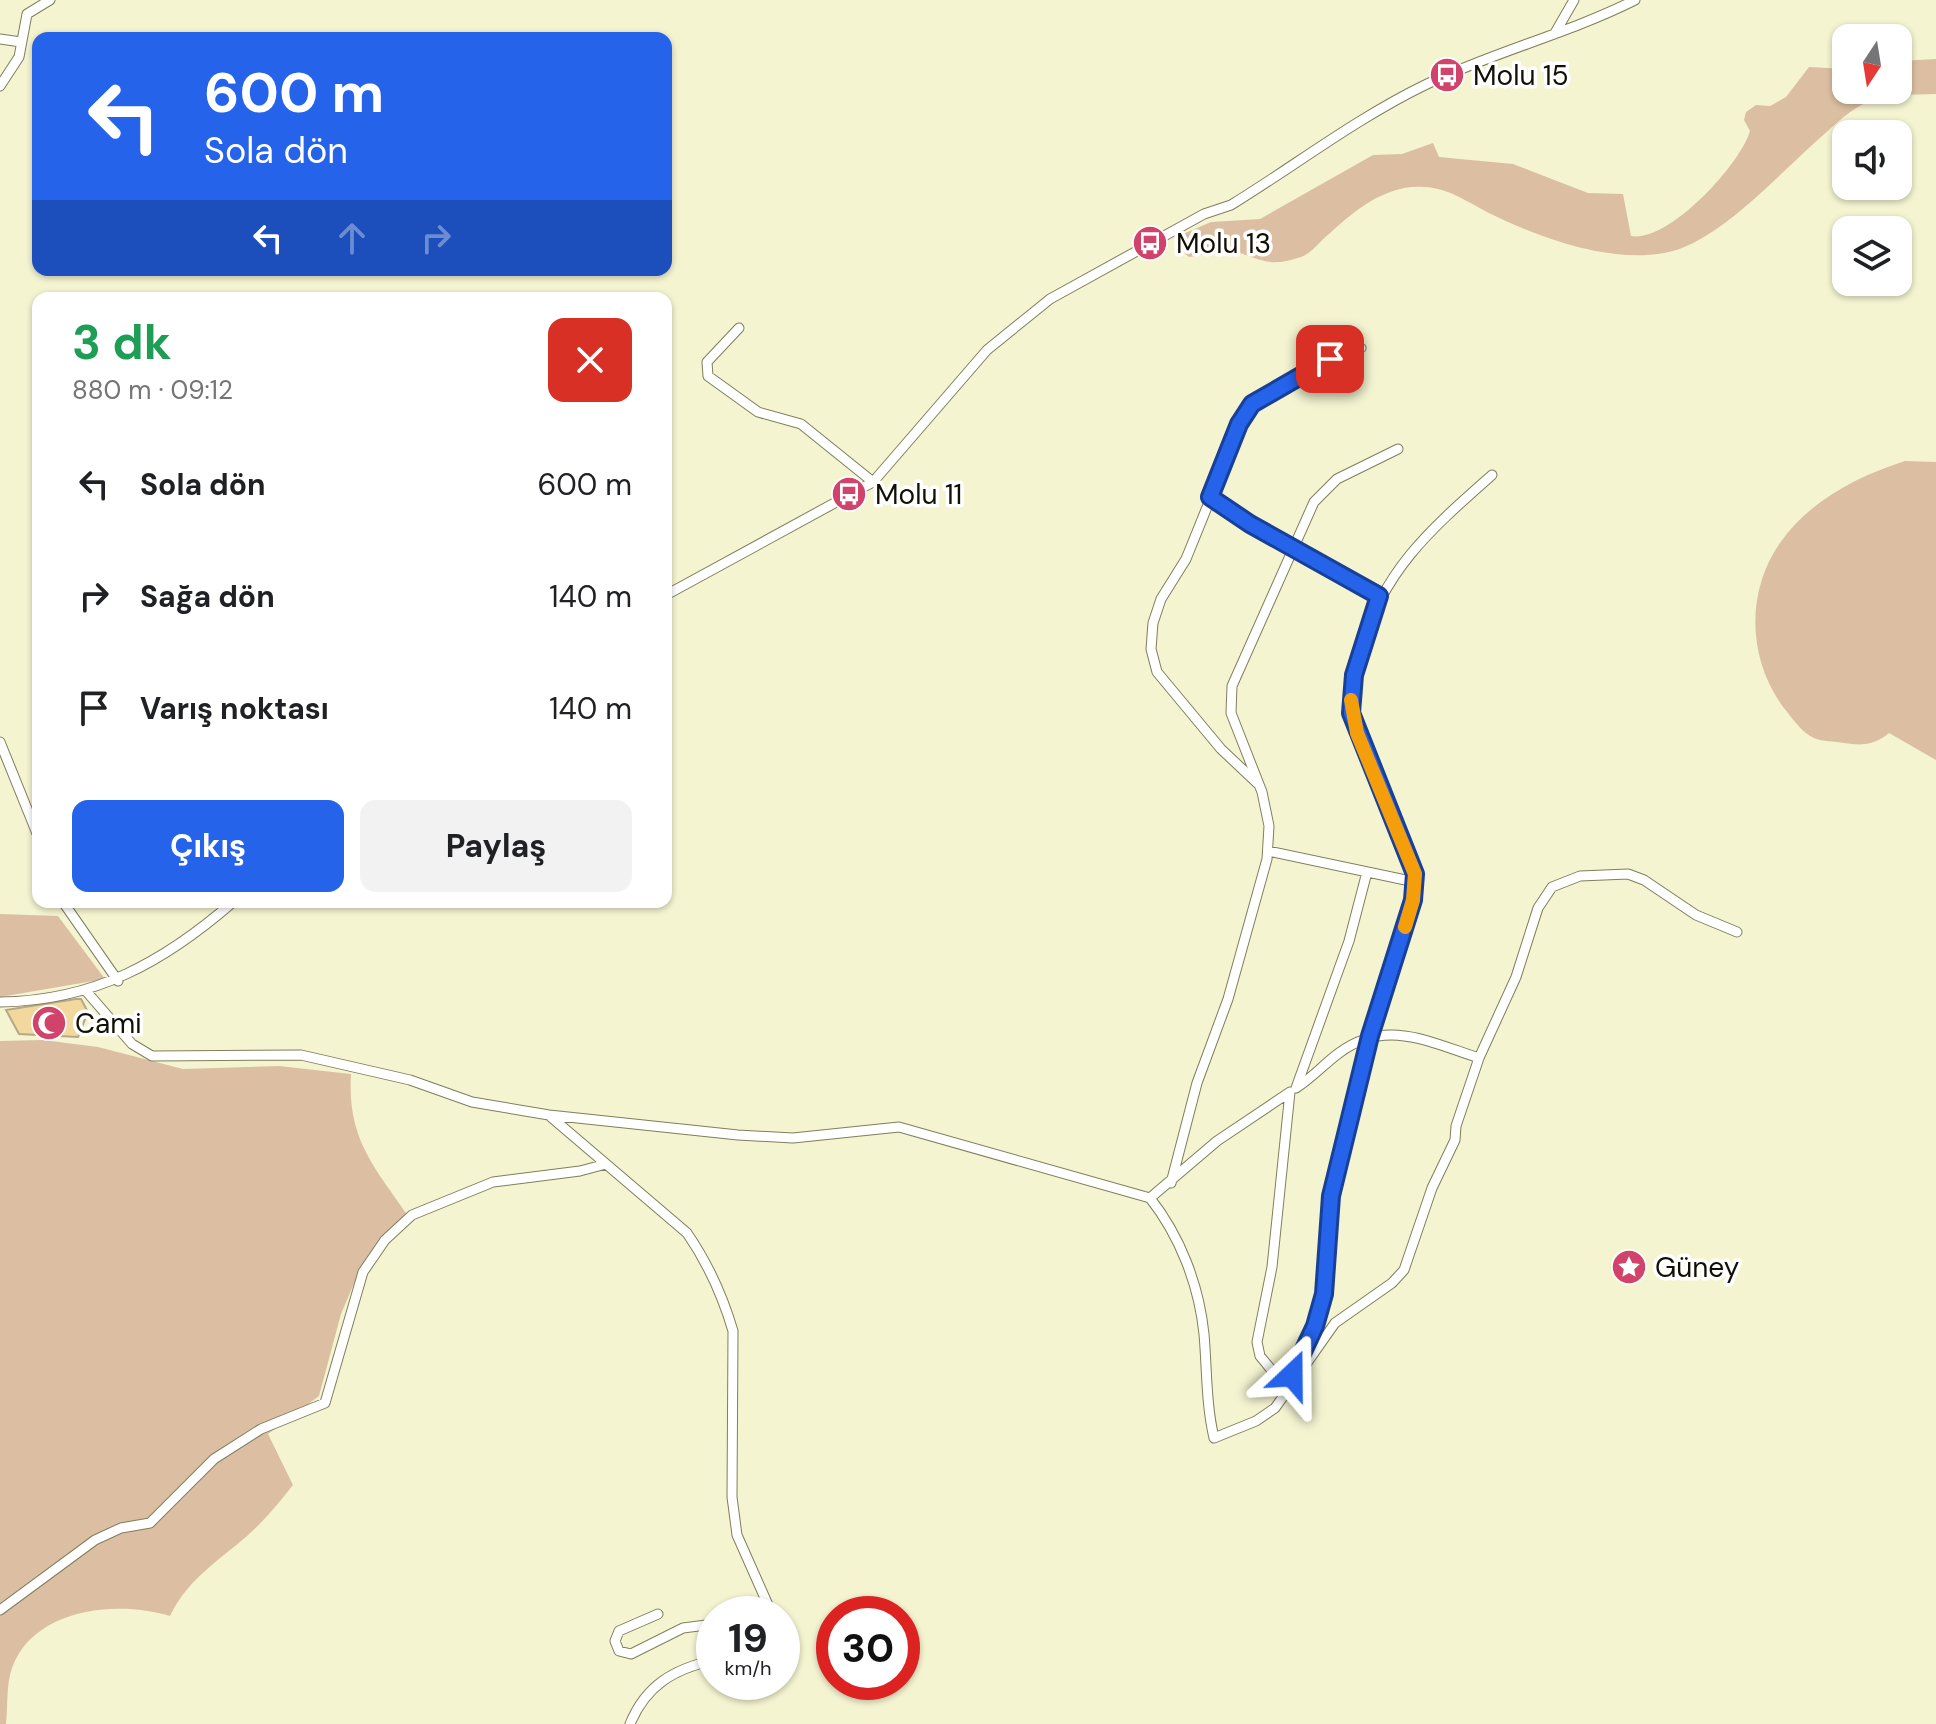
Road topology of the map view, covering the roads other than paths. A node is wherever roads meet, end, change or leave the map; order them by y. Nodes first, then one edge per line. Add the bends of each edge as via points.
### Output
1 (50, 0) edge
2 (1574, 0) edge
3 (1635, 0) edge
4 (1555, 33) junction
5 (0, 39) edge
6 (21, 42) junction
7 (0, 86) edge
8 (739, 328) dead end
9 (1361, 348) dead end
10 (1398, 449) dead end
11 (1492, 475) dead end
12 (873, 482) junction
13 (1210, 497) junction
14 (1293, 548) junction
15 (672, 592) edge
16 (1379, 596) junction
17 (0, 742) edge
18 (1259, 784) junction
19 (32, 821) edge
20 (1268, 851) junction
21 (1367, 872) junction
22 (1415, 882) junction
23 (67, 908) edge
24 (226, 908) edge
25 (1737, 932) dead end
26 (118, 981) junction
27 (86, 991) junction
28 (0, 1002) edge
29 (1370, 1036) junction
30 (1479, 1058) junction
31 (549, 1115) junction
32 (606, 1164) junction
33 (1171, 1183) junction
34 (1150, 1198) junction
35 (1288, 1390) junction
36 (764, 1596) edge
37 (0, 1610) edge
38 (658, 1614) dead end
39 (696, 1626) edge
40 (696, 1666) edge
41 (630, 1724) edge

1 - 6 street via 27,14
2 - 4 street
3 - 4 street
4 - 12 street via 1421,87 1231,205 1204,214 1050,299 987,350
5 - 6 street
6 - 7 street via 16,64
8 - 12 street via 707,362 708,376 758,412 801,424
9 - 13 street via 1315,366 1252,404
10 - 14 street via 1324,490 1305,517
11 - 16 street via 1402,562
12 - 15 street
13 - 14 street
13 - 18 street via 1186,559 1156,611 1152,656 1157,672 1208,734
14 - 16 street
14 - 18 street via 1231,693 1233,720
16 - 22 street via 1354,675 1351,713
17 - 19 street
18 - 20 street via 1269,826
20 - 21 street
20 - 33 street
21 - 22 street
21 - 29 street via 1349,941 1296,1088 1338,1053
22 - 29 street
23 - 26 street
24 - 26 street via 178,946
25 - 30 street via 1696,915 1636,876 1612,873 1563,881 1541,901 1513,985
26 - 27 street
27 - 28 street
27 - 31 street via 132,1044 152,1056 301,1055 410,1080 472,1102
29 - 30 street via 1392,1032
29 - 35 street via 1331,1196 1324,1294
30 - 35 street via 1455,1140 1428,1197 1404,1270 1335,1323
31 - 32 street
31 - 34 street via 793,1138 899,1127
32 - 36 street via 687,1233 725,1305 733,1342 732,1497 737,1535
32 - 37 street via 493,1182 412,1215 385,1240 363,1272 325,1403 261,1429 214,1459 150,1523 95,1540
33 - 34 street
33 - 35 street via 1217,1141 1290,1092 1272,1267 1257,1342 1260,1356
34 - 35 street via 1179,1242 1195,1295 1214,1438 1263,1418
38 - 39 street via 619,1631 619,1651 631,1654
40 - 41 street via 654,1686

